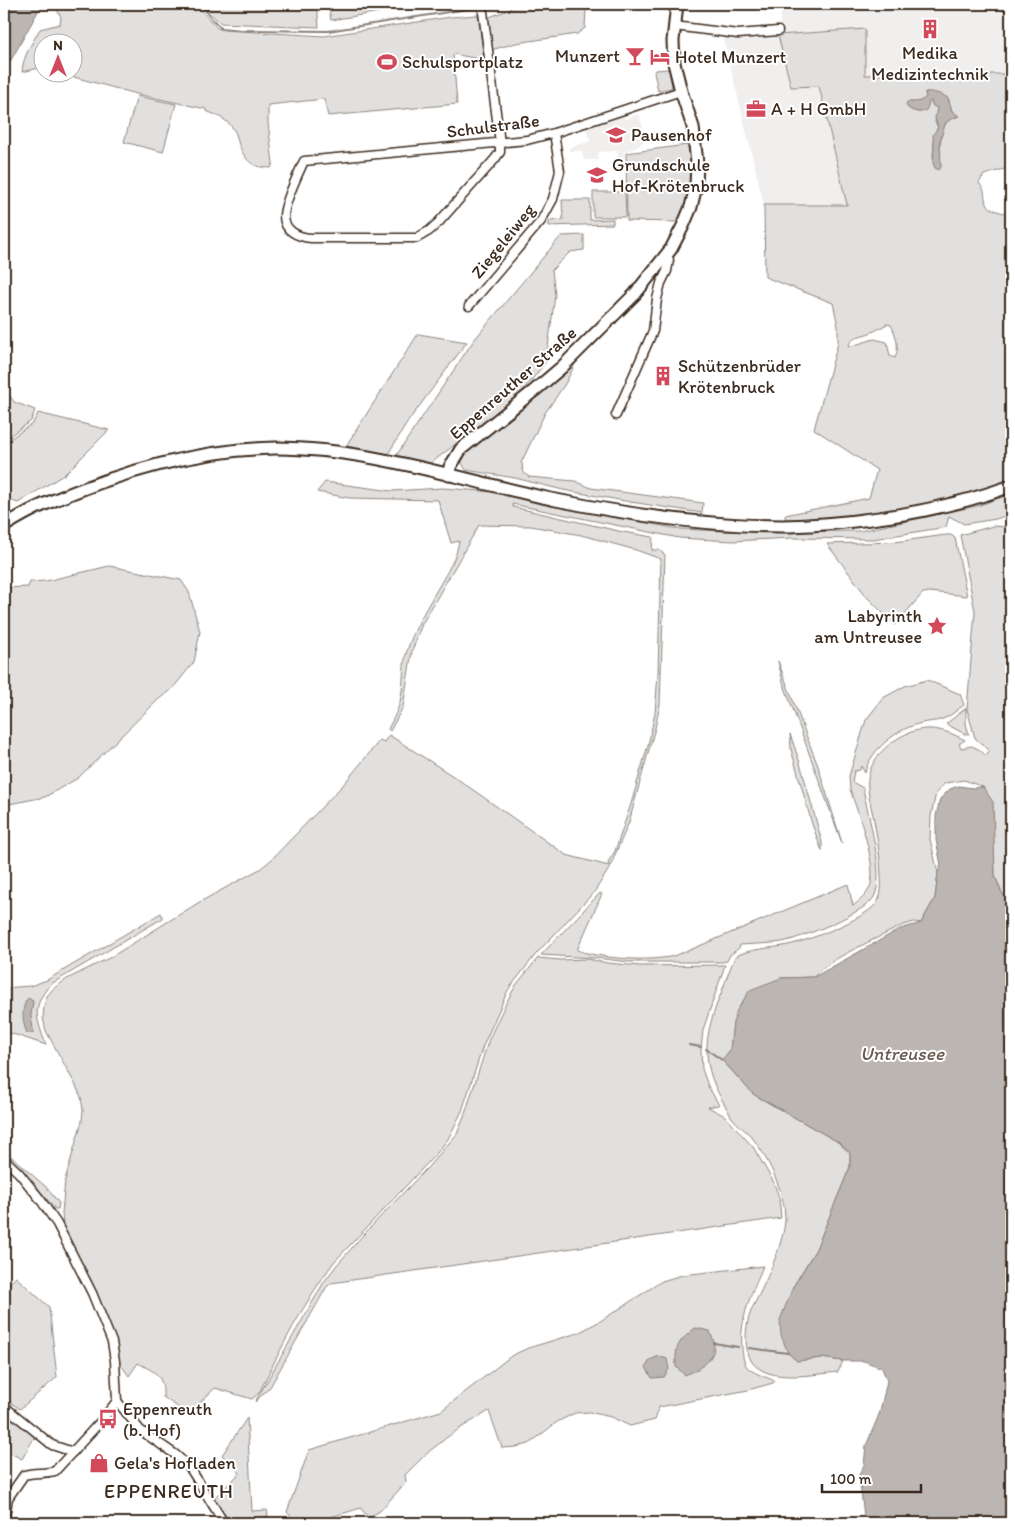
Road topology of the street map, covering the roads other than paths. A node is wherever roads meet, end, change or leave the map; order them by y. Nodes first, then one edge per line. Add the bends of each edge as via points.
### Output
1 (677, 4) edge
2 (482, 6) edge
3 (674, 26) junction
4 (778, 31) dead end
5 (681, 91) junction
6 (554, 133) junction
7 (500, 142) junction
8 (666, 255) junction
9 (469, 306) dead end
10 (616, 415) dead end
11 (449, 475) junction
12 (1011, 486) edge
13 (4, 526) edge
14 (4, 1159) edge
15 (117, 1401) junction
16 (4, 1406) edge
17 (73, 1452) junction
18 (4, 1523) edge
19 (224, 1523) edge

1 - 3 main road, Eppenreuther Straße
2 - 7 street
3 - 4 street via 738,34
3 - 5 main road, Eppenreuther Straße via 674,63
5 - 6 street, Schulstraße
5 - 8 main road, Eppenreuther Straße via 696,145 696,186 684,226
6 - 7 street, Schulstraße via 528,140
6 - 9 street, Ziegeleiweg via 560,171 553,199 541,221
7 - 7 street, Schulstraße via 500,152 495,159 438,223 417,238 310,238 292,233 286,225 286,205 304,160
8 - 10 street, Eppenreuther Straße via 669,260 661,284 653,331
8 - 11 main road, Eppenreuther Straße via 635,294 562,367 461,449
11 - 12 main road via 556,500 681,521 731,525 785,526 894,516 941,507
11 - 13 main road via 358,455 277,448 232,450 128,473 44,504
14 - 15 street via 19,1173 57,1224 92,1293 112,1342
15 - 17 street
15 - 19 street via 140,1430 190,1468
16 - 17 street via 52,1445
17 - 18 street via 55,1470 46,1474 24,1475 8,1498

